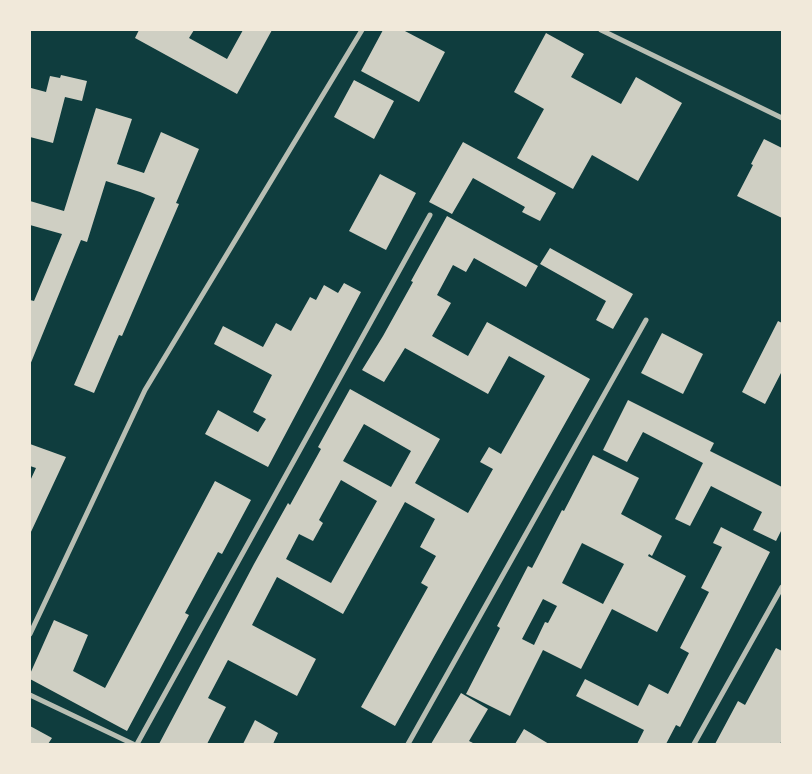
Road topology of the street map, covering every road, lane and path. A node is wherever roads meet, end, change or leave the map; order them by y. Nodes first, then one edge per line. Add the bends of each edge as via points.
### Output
1 (362, 30) edge
2 (601, 30) edge
3 (782, 118) edge
4 (430, 215) dead end
5 (646, 320) dead end
6 (782, 587) edge
7 (30, 634) edge
8 (30, 695) edge
9 (135, 744) edge
10 (408, 744) edge
11 (694, 744) edge

1 - 7 street via 144,390
2 - 3 street
4 - 9 street
5 - 10 street
6 - 11 street
8 - 9 street

